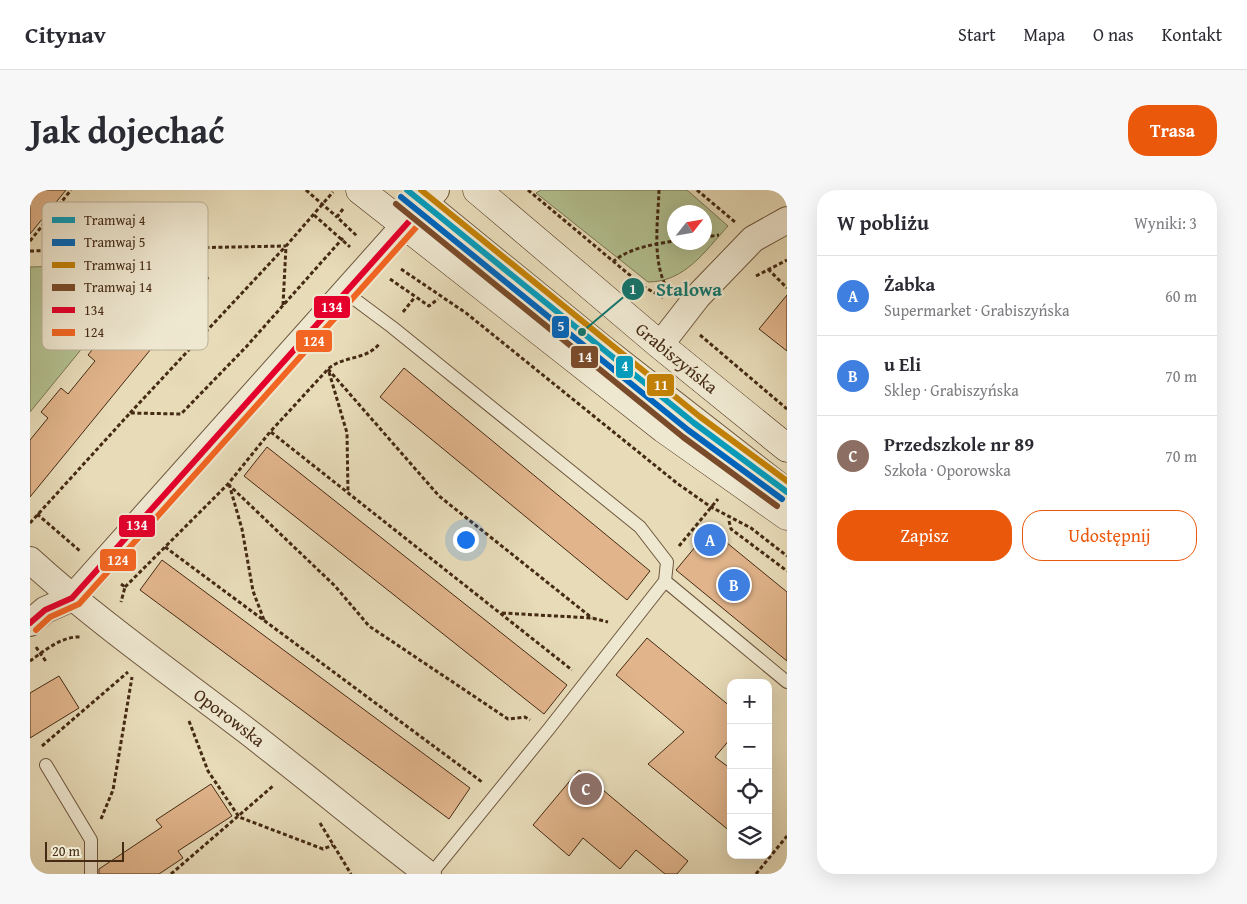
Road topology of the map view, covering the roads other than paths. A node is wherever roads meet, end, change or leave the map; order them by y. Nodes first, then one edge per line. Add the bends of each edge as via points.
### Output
1 (477, 190) edge
2 (428, 193) edge
3 (354, 196) edge
4 (787, 220) edge
5 (405, 226) junction
6 (345, 292) junction
7 (660, 345) junction
8 (787, 448) edge
9 (787, 483) edge
10 (787, 516) edge
11 (30, 560) edge
12 (665, 581) junction
13 (72, 598) junction
14 (32, 634) edge
15 (787, 682) edge
16 (46, 764) dead end
17 (91, 874) edge
18 (429, 874) edge

1 - 7 main road, Grabiszyńska
2 - 5 street
2 - 9 lane via 606,342
3 - 5 main road
4 - 7 street via 745,232
5 - 6 street
5 - 10 main road via 664,429
6 - 12 lane via 640,526 667,562
6 - 13 street
7 - 8 main road, Grabiszyńska
11 - 13 street, Oporowska
12 - 15 lane
12 - 18 lane
13 - 14 street via 45,610
13 - 18 street, Oporowska via 294,766
16 - 17 lane via 91,840

